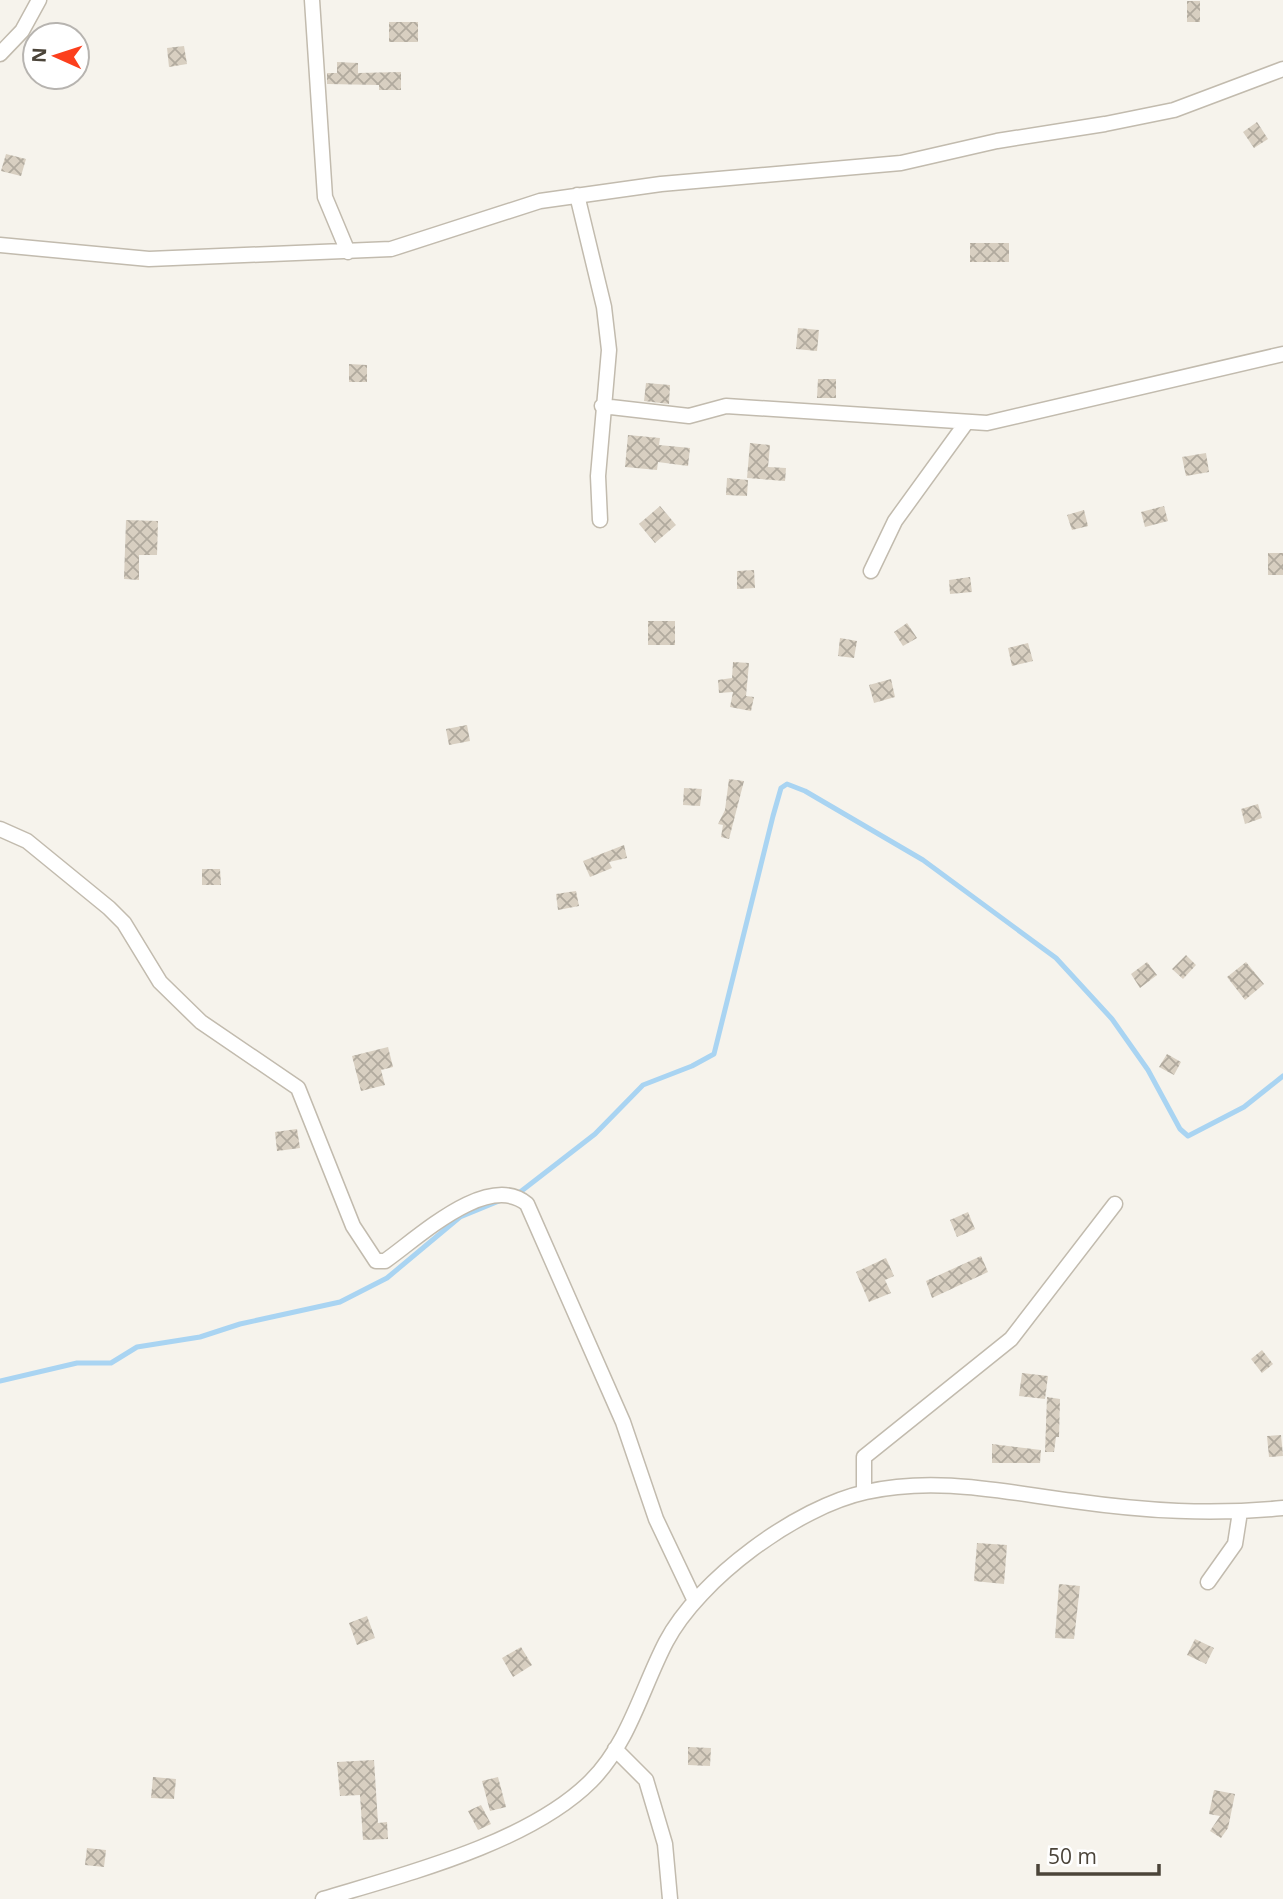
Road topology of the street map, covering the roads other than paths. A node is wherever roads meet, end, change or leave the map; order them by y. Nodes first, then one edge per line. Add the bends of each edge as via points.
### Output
1 (39, 0) edge
2 (312, 0) edge
3 (0, 54) edge
4 (1283, 69) edge
5 (577, 195) junction
6 (0, 245) edge
7 (348, 252) junction
8 (1283, 354) edge
9 (602, 406) junction
10 (966, 423) junction
11 (600, 520) dead end
12 (871, 571) dead end
13 (0, 829) edge
14 (1115, 1204) dead end
15 (864, 1492) junction
16 (1283, 1508) edge
17 (1241, 1512) junction
18 (1208, 1582) dead end
19 (694, 1599) junction
20 (615, 1749) junction
21 (323, 1899) edge
22 (670, 1899) edge

1 - 3 street via 22,31
2 - 7 street via 325,197
4 - 5 street via 1174,110 901,163
5 - 7 street via 488,216 390,249
5 - 9 street via 604,307 609,350
6 - 7 street via 149,259
8 - 10 street via 987,423
9 - 10 street via 689,416 726,406
9 - 11 street
10 - 12 street via 895,521
13 - 19 street via 27,841 109,908 124,923 160,982 201,1022 298,1088 353,1226 376,1261 385,1261 464,1205 505,1193 527,1204 622,1422 656,1519
14 - 15 street via 1010,1339 864,1457
15 - 17 street via 927,1484 1159,1510
15 - 19 street via 796,1519
16 - 17 street
17 - 18 street via 1235,1544
19 - 20 street via 667,1641
20 - 21 street via 591,1781 550,1814 508,1836
20 - 22 street via 646,1780 665,1844

